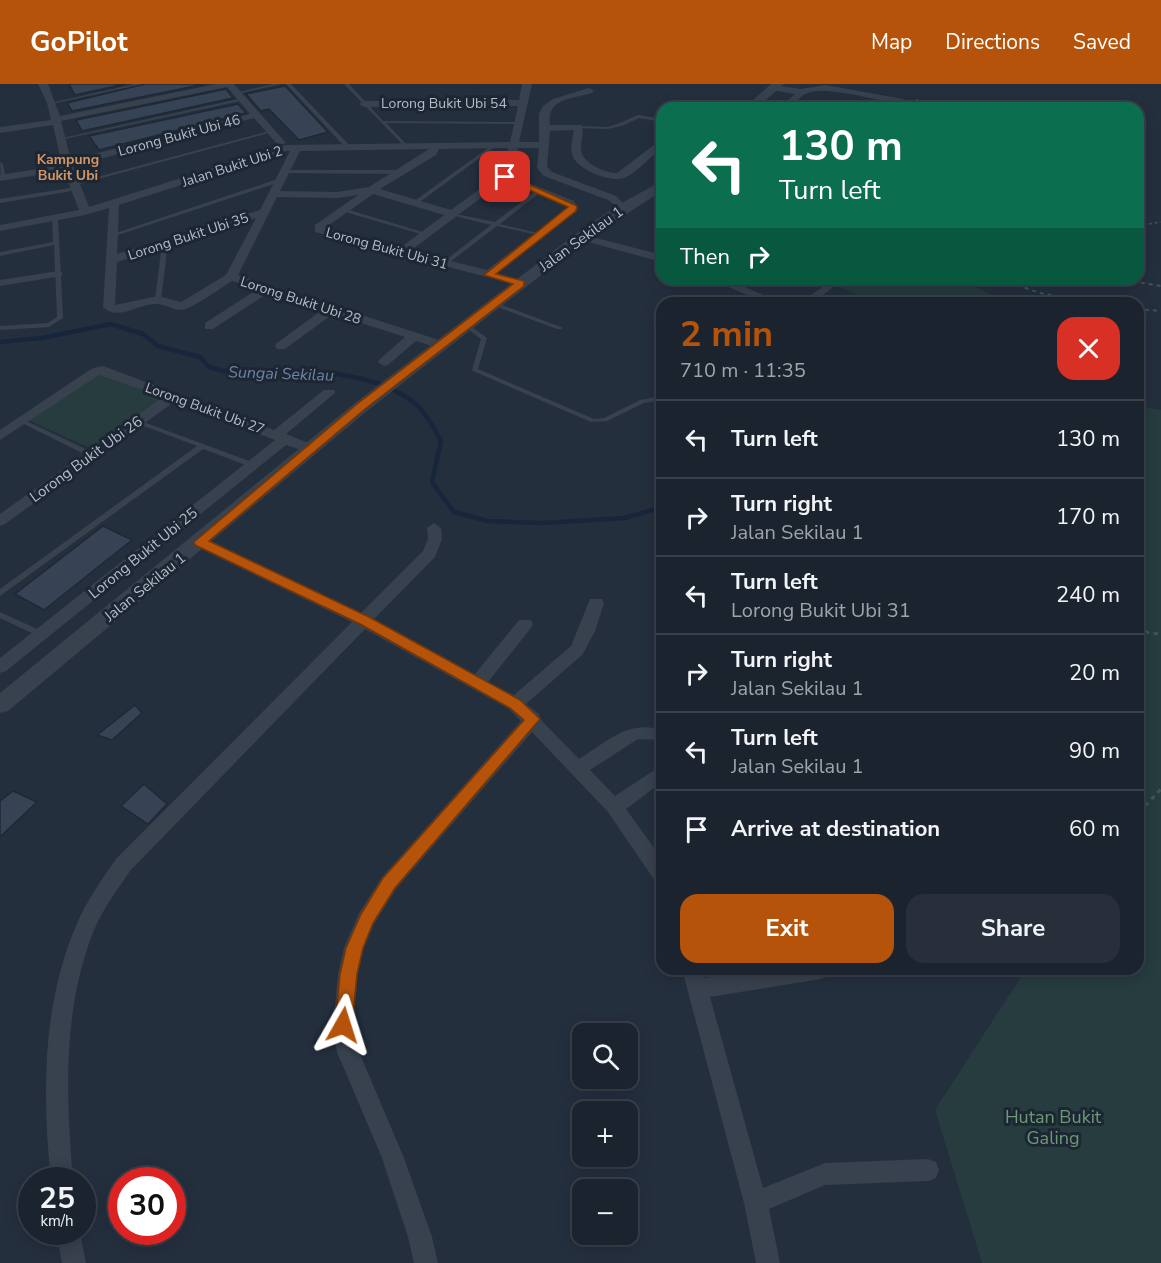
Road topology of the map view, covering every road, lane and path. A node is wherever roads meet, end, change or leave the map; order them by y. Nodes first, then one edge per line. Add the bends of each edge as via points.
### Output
1 (43, 84) edge
2 (141, 84) edge
3 (229, 84) edge
4 (279, 84) edge
5 (288, 84) edge
6 (346, 84) edge
7 (526, 84) edge
8 (776, 86) edge
9 (590, 92) dead end
10 (802, 92) junction
11 (240, 96) junction
12 (757, 102) edge
13 (791, 102) edge
14 (887, 102) edge
15 (911, 102) edge
16 (932, 102) edge
17 (52, 103) junction
18 (523, 103) junction
19 (364, 104) junction
20 (256, 115) junction
21 (57, 120) junction
22 (656, 120) edge
23 (382, 122) junction
24 (519, 123) junction
25 (579, 127) junction
26 (545, 128) junction
27 (0, 130) edge
28 (271, 132) junction
29 (60, 140) junction
30 (281, 143) dead end
31 (543, 145) junction
32 (405, 146) junction
33 (435, 146) junction
34 (494, 146) junction
35 (515, 146) junction
36 (297, 147) junction
37 (348, 147) junction
38 (656, 147) edge
39 (0, 164) edge
40 (68, 166) junction
41 (401, 172) junction
42 (283, 176) junction
43 (505, 177) junction
44 (2, 178) edge
45 (75, 187) junction
46 (656, 189) edge
47 (372, 190) junction
48 (539, 191) junction
49 (274, 194) junction
50 (0, 201) edge
51 (415, 203) junction
52 (114, 204) junction
53 (623, 208) junction
54 (344, 210) junction
55 (85, 212) junction
56 (264, 212) junction
57 (453, 214) junction
58 (56, 218) junction
59 (1161, 222) edge
60 (495, 224) junction
61 (1144, 225) edge
62 (0, 228) edge
63 (426, 234) junction
64 (113, 235) junction
65 (540, 235) junction
66 (581, 237) junction
67 (56, 243) junction
68 (165, 243) junction
69 (401, 252) junction
70 (0, 254) edge
71 (656, 258) edge
72 (111, 260) junction
73 (444, 264) junction
74 (58, 274) junction
75 (488, 275) junction
76 (231, 277) junction
77 (0, 283) edge
78 (1144, 283) edge
79 (521, 284) junction
80 (731, 285) edge
81 (1016, 285) edge
82 (828, 286) dead end
83 (1161, 286) edge
84 (265, 290) junction
85 (761, 297) edge
86 (814, 297) edge
87 (1062, 297) edge
88 (158, 300) junction
89 (494, 304) junction
90 (330, 310) junction
91 (1144, 310) edge
92 (1161, 311) edge
93 (466, 325) junction
94 (209, 326) dead end
95 (0, 328) edge
96 (560, 328) dead end
97 (414, 336) junction
98 (441, 345) junction
99 (281, 346) dead end
100 (384, 363) dead end
101 (329, 393) dead end
102 (172, 397) junction
103 (656, 399) edge
104 (22, 422) junction
105 (138, 422) junction
106 (0, 436) edge
107 (281, 437) junction
108 (202, 446) junction
109 (311, 449) junction
110 (92, 454) junction
111 (254, 465) junction
112 (0, 520) edge
113 (434, 528) dead end
114 (200, 542) junction
115 (0, 592) edge
116 (596, 603) dead end
117 (0, 615) edge
118 (364, 621) junction
119 (525, 624) dead end
120 (1144, 630) edge
121 (41, 634) junction
122 (1161, 634) edge
123 (0, 667) edge
124 (477, 684) junction
125 (515, 704) junction
126 (0, 705) edge
127 (533, 719) junction
128 (656, 735) edge
129 (579, 768) junction
130 (656, 776) edge
131 (1161, 789) edge
132 (1144, 806) edge
133 (615, 807) junction
134 (656, 866) edge
135 (745, 975) edge
136 (695, 979) edge
137 (61, 1167) edge
138 (928, 1170) dead end
139 (756, 1203) junction
140 (71, 1245) edge
141 (74, 1263) edge
142 (426, 1263) edge
143 (768, 1263) edge

1 - 17 street
2 - 17 lane
3 - 11 street
3 - 21 street
4 - 11 lane
5 - 37 lane
6 - 19 lane
7 - 18 street
8 - 10 street
8 - 12 street
9 - 26 street via 547,107 543,114
10 - 13 street
10 - 14 street via 825,88
11 - 20 street
11 - 29 lane
15 - 16 path
17 - 21 street
18 - 19 street, Lorong Bukit Ubi 54
18 - 24 street
19 - 23 lane
20 - 28 street
20 - 40 street, Lorong Bukit Ubi 46
21 - 27 street
21 - 29 street
22 - 25 lane via 638,116 608,128
23 - 24 lane
23 - 32 lane
24 - 35 street
25 - 26 street
25 - 38 street via 579,160 608,176 623,175
26 - 31 street
28 - 30 street
28 - 45 lane
29 - 40 street
31 - 35 street, Jalan Bukit Ubi 2
31 - 53 street via 542,168 548,174 612,198
32 - 33 street, Jalan Bukit Ubi 2
32 - 37 street, Jalan Bukit Ubi 2
33 - 34 street, Jalan Bukit Ubi 2
33 - 41 street, Lorong Bukit Ubi 31 via 432,153
34 - 35 street, Jalan Bukit Ubi 2
34 - 51 lane
35 - 43 street
36 - 37 street, Jalan Bukit Ubi 2
36 - 42 street, Lorong Bukit Ubi 28
36 - 52 street, Jalan Bukit Ubi 2
39 - 44 lane
40 - 44 street, Lorong Bukit Ubi 46
40 - 45 street
41 - 42 lane
41 - 47 street, Lorong Bukit Ubi 31
42 - 49 street, Lorong Bukit Ubi 28
42 - 64 lane
43 - 48 street, Jalan Sekilau 1
43 - 57 street
45 - 50 lane
45 - 55 street
46 - 53 street, Jalan Sekilau 1
47 - 49 street via 338,195
47 - 51 street
47 - 54 street, Lorong Bukit Ubi 31
48 - 60 lane
48 - 65 street, Jalan Sekilau 1 via 573,206
49 - 56 street, Lorong Bukit Ubi 28
51 - 57 street
52 - 55 street, Jalan Bukit Ubi 2
52 - 64 street
53 - 66 street, Jalan Sekilau 1
54 - 63 lane
54 - 69 street, Lorong Bukit Ubi 31 via 320,230
55 - 58 street, Jalan Bukit Ubi 2
56 - 68 street, Lorong Bukit Ubi 35
56 - 76 street, Lorong Bukit Ubi 28
57 - 60 lane
57 - 63 street
58 - 62 street, Jalan Bukit Ubi 2
58 - 67 lane
59 - 61 path
60 - 65 lane
60 - 73 lane
63 - 69 street
64 - 72 street
65 - 75 street, Jalan Sekilau 1
66 - 71 street
66 - 79 street, Jalan Sekilau 1
67 - 70 lane
67 - 74 lane
68 - 72 street, Lorong Bukit Ubi 35
68 - 88 lane
69 - 73 street, Lorong Bukit Ubi 31
72 - 88 street via 109,307 117,310
73 - 75 street, Lorong Bukit Ubi 31
74 - 77 street
74 - 95 lane via 57,322
75 - 79 street, Lorong Bukit Ubi 31
76 - 84 street, Lorong Bukit Ubi 28
76 - 88 street via 183,306
78 - 83 path
79 - 89 street, Jalan Sekilau 1
80 - 85 street
81 - 87 path
82 - 86 street
84 - 90 street, Lorong Bukit Ubi 28
84 - 94 street
89 - 93 street, Jalan Sekilau 1
89 - 96 lane
90 - 97 street, Lorong Bukit Ubi 28
90 - 99 street
91 - 92 path
93 - 98 street, Jalan Sekilau 1
93 - 103 lane via 484,338 475,370 593,421 605,420 642,401
97 - 98 street, Lorong Bukit Ubi 28
97 - 100 street
98 - 109 street, Jalan Sekilau 1
101 - 107 street, Lorong Bukit Ubi 25
102 - 104 street, Lorong Bukit Ubi 27 via 99,370
102 - 105 street, Lorong Bukit Ubi 26
102 - 107 street, Lorong Bukit Ubi 27
104 - 106 street
104 - 110 lane
105 - 108 lane
105 - 110 street, Lorong Bukit Ubi 26
107 - 109 street, Lorong Bukit Ubi 27
107 - 111 street, Lorong Bukit Ubi 25
108 - 111 lane
108 - 115 lane
109 - 114 street, Jalan Sekilau 1
110 - 112 street, Lorong Bukit Ubi 26
111 - 121 street, Lorong Bukit Ubi 25
113 - 118 street via 430,553
114 - 118 street
114 - 126 street, Jalan Sekilau 1
116 - 125 street via 577,650
117 - 121 lane
118 - 124 street
118 - 137 street via 123,865 91,917 73,960 58,1049 56,1117
119 - 124 street
120 - 122 path
121 - 123 street, Lorong Bukit Ubi 25
124 - 125 street
125 - 127 street
127 - 129 street
127 - 142 street via 389,883 366,919 348,974 343,1025 348,1052 393,1158
128 - 129 street via 633,734
129 - 133 street
130 - 133 street
131 - 132 path
133 - 134 street
135 - 136 street
136 - 139 street
138 - 139 street via 825,1174
139 - 143 street
140 - 141 street

